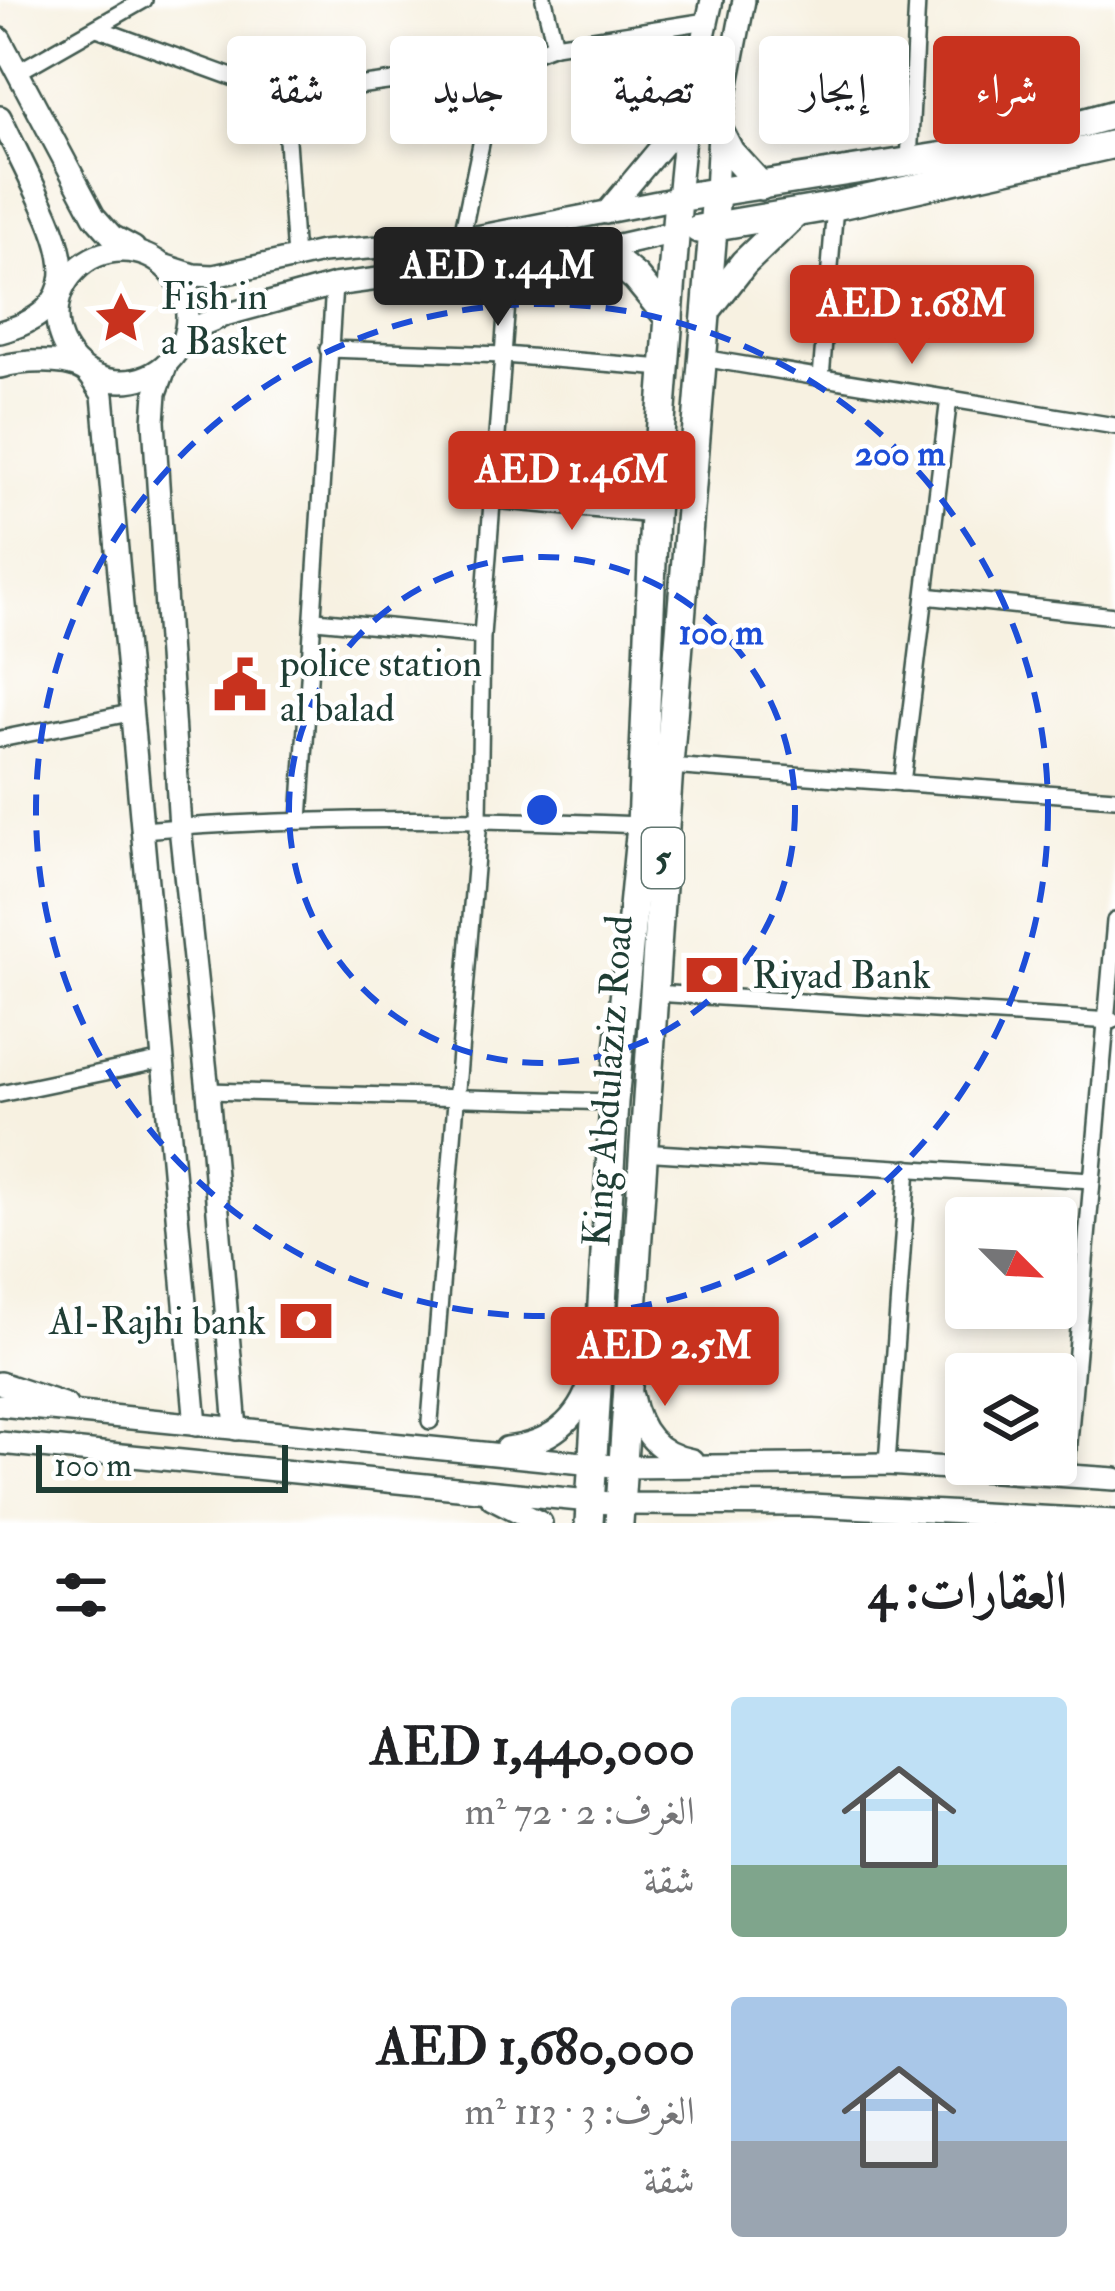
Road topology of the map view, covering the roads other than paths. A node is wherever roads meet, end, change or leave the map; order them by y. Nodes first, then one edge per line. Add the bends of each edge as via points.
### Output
1 (144, 0) edge
2 (544, 0) edge
3 (744, 0) edge
4 (917, 0) edge
5 (710, 10) edge
6 (97, 28) junction
7 (0, 40) edge
8 (555, 45) junction
9 (735, 47) edge
10 (547, 48) edge
11 (16, 73) junction
12 (227, 75) edge
13 (1115, 114) edge
14 (0, 117) edge
15 (287, 144) edge
16 (481, 144) edge
17 (664, 144) edge
18 (683, 144) edge
19 (718, 144) edge
20 (726, 144) edge
21 (1115, 144) edge
22 (909, 162) junction
23 (761, 186) junction
24 (716, 193) junction
25 (678, 199) junction
26 (835, 206) junction
27 (606, 213) junction
28 (795, 214) junction
29 (712, 227) junction
30 (676, 232) junction
31 (461, 240) junction
32 (601, 249) junction
33 (295, 257) junction
34 (154, 260) junction
35 (510, 262) junction
36 (334, 285) junction
37 (60, 294) junction
38 (707, 310) junction
39 (669, 318) junction
40 (0, 332) edge
41 (328, 349) junction
42 (174, 354) junction
43 (504, 355) junction
44 (702, 358) junction
45 (0, 367) edge
46 (664, 368) junction
47 (84, 370) junction
48 (821, 378) junction
49 (949, 398) junction
50 (1115, 426) edge
51 (493, 500) junction
52 (654, 514) junction
53 (925, 596) junction
54 (1115, 616) edge
55 (316, 620) junction
56 (482, 636) junction
57 (130, 713) junction
58 (0, 739) edge
59 (669, 766) junction
60 (902, 783) junction
61 (1115, 798) edge
62 (479, 819) junction
63 (300, 821) junction
64 (640, 825) junction
65 (180, 827) junction
66 (142, 830) junction
67 (1115, 921) edge
68 (654, 993) junction
69 (1111, 1021) edge
70 (163, 1060) junction
71 (208, 1091) junction
72 (0, 1094) edge
73 (458, 1096) junction
74 (614, 1102) junction
75 (641, 1152) junction
76 (908, 1168) junction
77 (1092, 1180) junction
78 (629, 1345) junction
79 (600, 1350) junction
80 (1077, 1353) edge
81 (0, 1383) edge
82 (0, 1405) edge
83 (108, 1416) junction
84 (430, 1421) dead end
85 (196, 1424) junction
86 (236, 1429) junction
87 (0, 1445) edge
88 (467, 1452) junction
89 (716, 1464) junction
90 (887, 1464) junction
91 (594, 1465) junction
92 (623, 1467) junction
93 (945, 1468) edge
94 (1077, 1477) edge
95 (1115, 1479) edge
96 (463, 1488) junction
97 (735, 1504) junction
98 (590, 1512) edge
99 (620, 1513) edge
100 (811, 1514) edge
101 (1115, 1521) edge
102 (541, 1523) edge
103 (685, 1523) edge

1 - 6 street
2 - 8 street
3 - 9 street, King Abdulaziz Road
4 - 22 street
5 - 8 street
6 - 11 street
6 - 12 street
7 - 11 street
8 - 10 street
11 - 34 street via 94,216
13 - 22 highway
14 - 37 street via 58,236
15 - 33 street
16 - 31 street
17 - 27 street
18 - 25 street
19 - 24 street, King Abdulaziz Road
20 - 23 highway
21 - 26 highway
22 - 23 highway
23 - 24 highway
24 - 25 highway
24 - 29 highway, King Abdulaziz Road / 5
25 - 27 street
25 - 30 highway, 5
26 - 28 highway
26 - 48 street
27 - 31 street
28 - 29 highway
28 - 38 highway
29 - 30 highway
29 - 38 highway, King Abdulaziz Road / 5
30 - 32 street
30 - 39 highway, King Abdulaziz Road / 5
31 - 33 street
32 - 35 street
32 - 39 highway
33 - 34 street via 214,275
34 - 37 street via 104,253 70,276
34 - 42 street via 185,302
35 - 36 street
35 - 43 street
36 - 41 street
36 - 42 street via 201,325
37 - 40 street
37 - 47 street via 59,336
38 - 44 highway, King Abdulaziz Road / 5
39 - 46 highway, King Abdulaziz Road / 5
41 - 43 street
41 - 55 street
42 - 47 street via 148,376 127,381
42 - 65 street via 156,393 154,421
43 - 46 street
43 - 51 street
44 - 48 street
44 - 59 highway, King Abdulaziz Road / 5
45 - 47 street via 50,362
46 - 52 highway, King Abdulaziz Road / 5
47 - 57 street via 103,394 107,420
48 - 49 street
49 - 50 street
49 - 53 street
51 - 52 street
51 - 56 street
52 - 64 highway, King Abdulaziz Road / 5
53 - 54 street
53 - 60 street
55 - 56 street
55 - 63 street
56 - 62 street
57 - 58 street
57 - 66 street
59 - 60 street
59 - 68 highway, King Abdulaziz Road / 5
60 - 61 street
62 - 63 street
62 - 64 street
62 - 73 street
63 - 65 street
64 - 74 highway, King Abdulaziz Road / 5
65 - 66 street
65 - 71 street
66 - 70 street
67 - 69 street
68 - 69 street
68 - 75 highway, King Abdulaziz Road / 5
69 - 77 street
70 - 72 street
70 - 85 street
71 - 73 street
71 - 86 street
73 - 74 street
73 - 84 street
74 - 79 highway, King Abdulaziz Road / 5
75 - 76 street
75 - 78 highway, King Abdulaziz Road / 5
76 - 77 street
76 - 90 street
77 - 80 street
78 - 89 street via 632,1400 650,1440 680,1458
78 - 92 highway, King Abdulaziz Road / 5
79 - 88 street via 586,1397 561,1429 530,1446
79 - 91 highway, King Abdulaziz Road / 5
81 - 83 street
82 - 83 street
83 - 85 street
85 - 86 street
86 - 88 street
87 - 96 street
88 - 91 street
89 - 90 street
89 - 92 street
90 - 93 street
91 - 92 street
91 - 98 highway, King Abdulaziz Road / 5
92 - 99 highway, King Abdulaziz Road / 5
94 - 95 street
96 - 98 street
96 - 102 street
97 - 99 street
97 - 100 street
97 - 103 street
98 - 99 street
100 - 101 street

